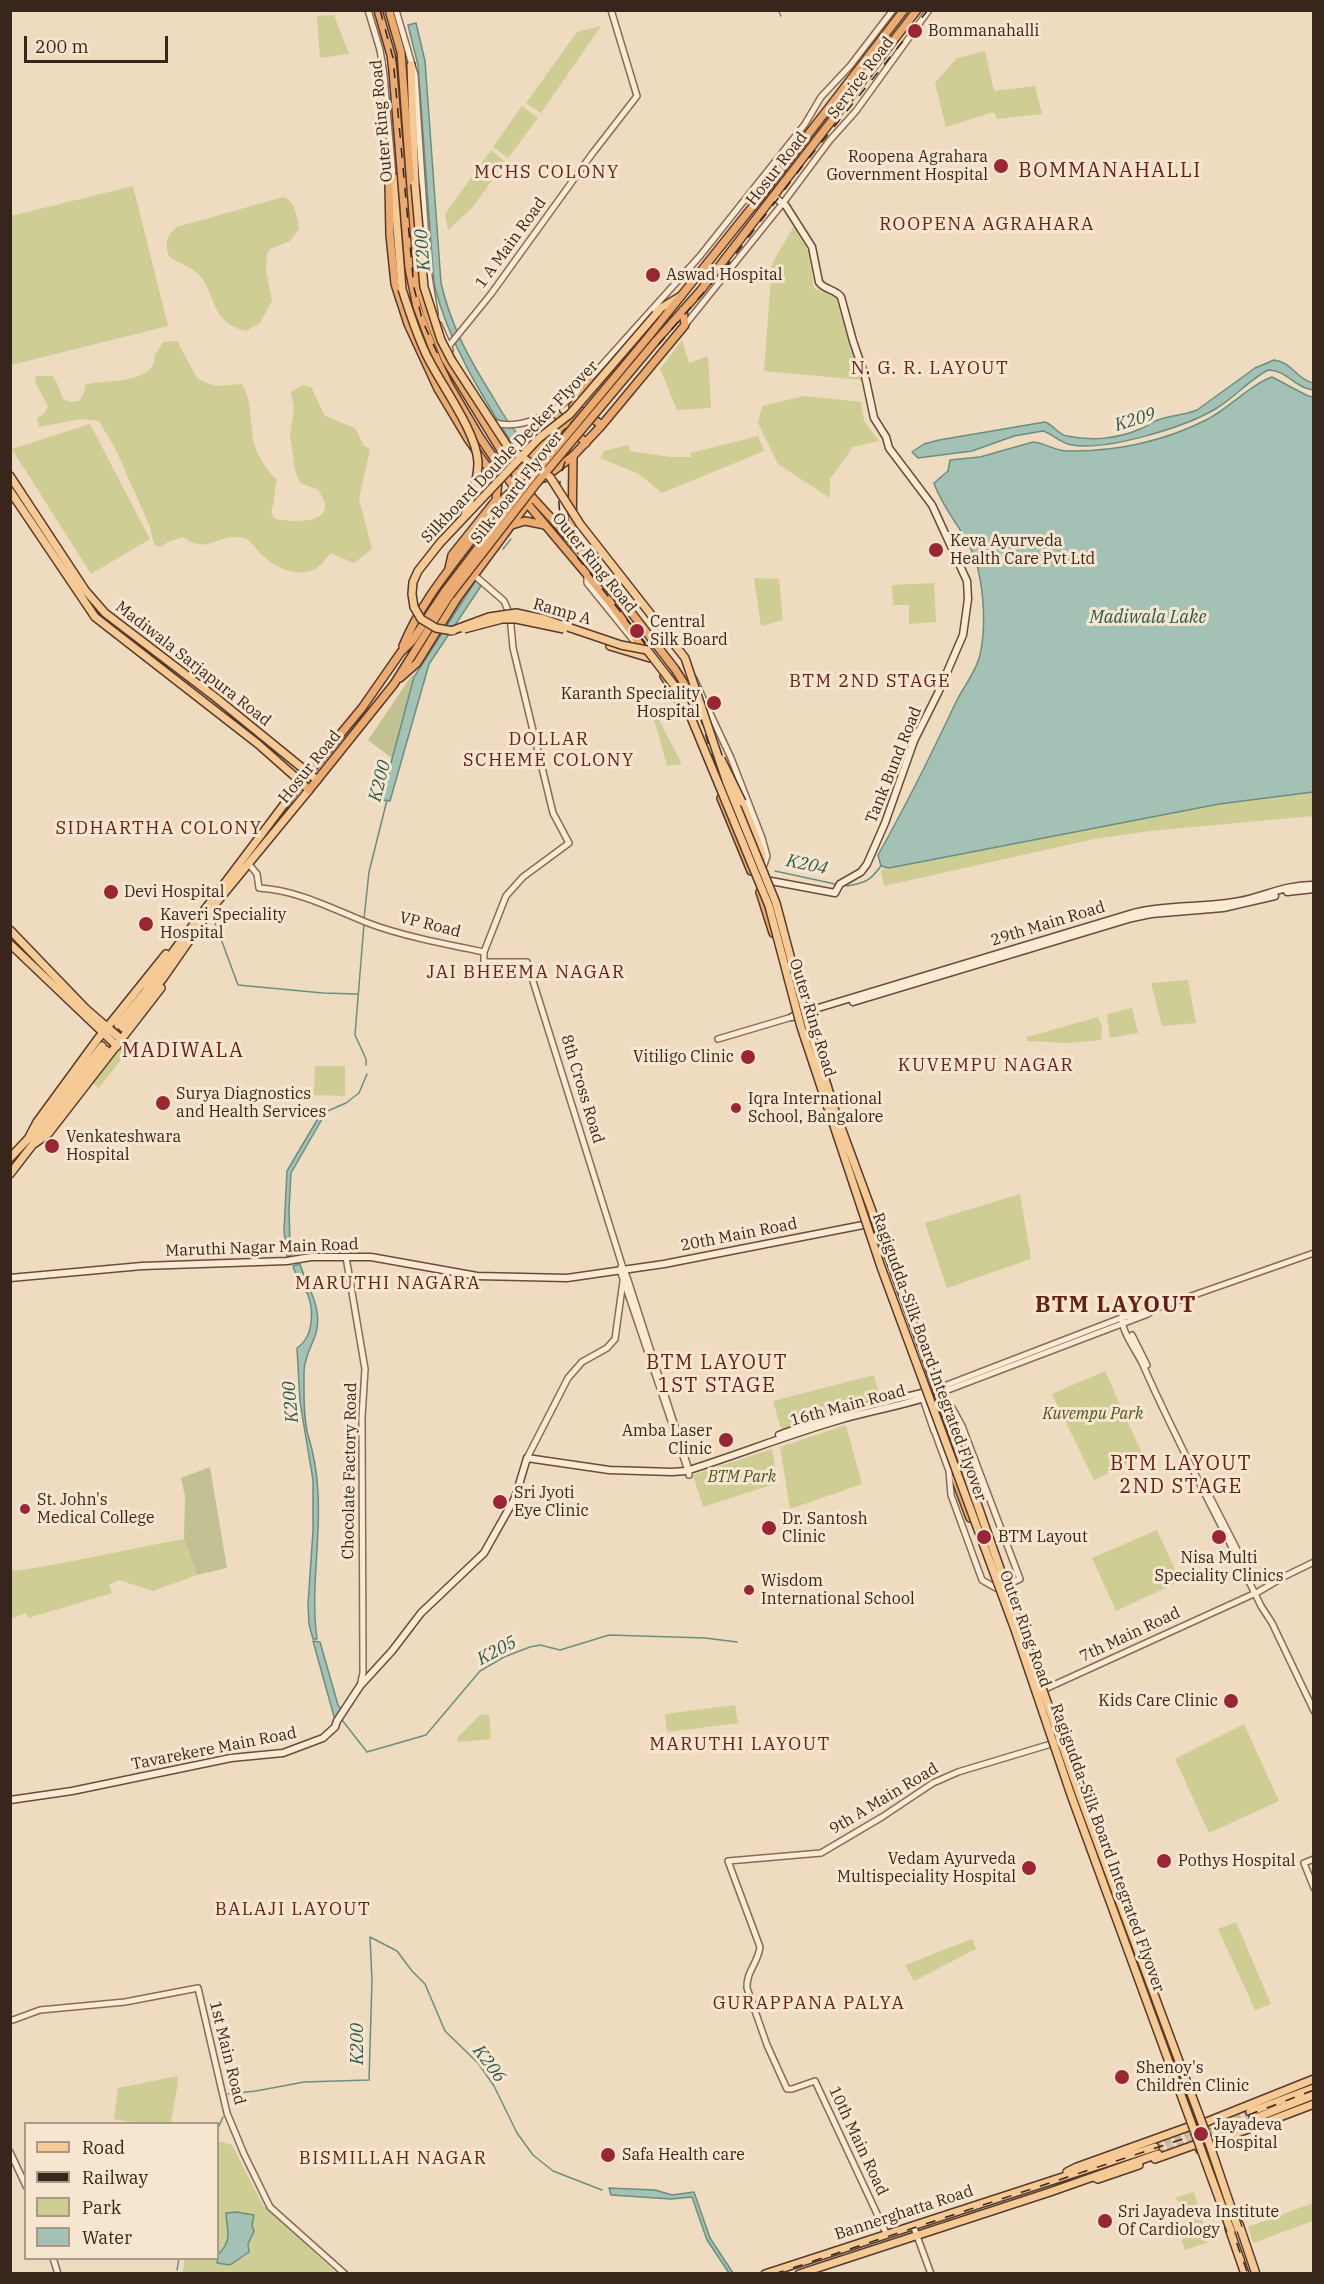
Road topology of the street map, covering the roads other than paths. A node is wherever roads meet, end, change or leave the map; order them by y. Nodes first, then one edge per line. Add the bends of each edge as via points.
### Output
1 (368, 10) edge
2 (378, 10) edge
3 (389, 10) edge
4 (396, 10) edge
5 (611, 10) edge
6 (893, 10) edge
7 (904, 10) edge
8 (917, 10) edge
9 (929, 10) edge
10 (411, 65) junction
11 (786, 149) junction
12 (791, 156) junction
13 (393, 177) junction
14 (773, 196) junction
15 (783, 203) junction
16 (683, 294) junction
17 (683, 310) junction
18 (683, 328) junction
19 (649, 336) joint
20 (655, 342) joint
21 (450, 345) junction
22 (589, 379) junction
23 (577, 410) junction
24 (553, 411) junction
25 (495, 423) junction
26 (567, 424) junction
27 (602, 425) junction
28 (493, 436) junction
29 (586, 443) junction
30 (573, 456) junction
31 (501, 468) junction
32 (493, 473) junction
33 (10, 476) edge
34 (518, 477) junction
35 (513, 486) junction
36 (525, 487) junction
37 (10, 491) edge
38 (532, 497) junction
39 (527, 504) junction
40 (464, 518) junction
41 (547, 526) junction
42 (505, 533) junction
43 (472, 535) junction
44 (572, 539) junction
45 (52, 546) junction
46 (492, 550) junction
47 (478, 578) junction
48 (447, 593) junction
49 (451, 631) junction
50 (412, 641) joint
51 (401, 652) junction
52 (410, 658) joint
53 (650, 658) junction
54 (660, 665) joint
55 (675, 669) junction
56 (394, 684) junction
57 (686, 687) junction
58 (700, 689) junction
59 (713, 744) junction
60 (309, 773) junction
61 (317, 780) junction
62 (302, 782) junction
63 (309, 790) junction
64 (248, 863) junction
65 (763, 863) junction
66 (771, 880) junction
67 (1314, 885) edge
68 (1314, 889) edge
69 (10, 930) edge
70 (1058, 937) junction
71 (10, 944) edge
72 (175, 949) junction
73 (484, 952) junction
74 (164, 977) junction
75 (807, 1013) junction
76 (795, 1017) junction
77 (104, 1030) junction
78 (718, 1039) dead end
79 (119, 1042) junction
80 (28, 1139) junction
81 (34, 1144) junction
82 (10, 1158) edge
83 (10, 1174) edge
84 (863, 1225) junction
85 (1314, 1253) edge
86 (346, 1257) junction
87 (622, 1268) junction
88 (10, 1278) edge
89 (623, 1278) junction
90 (1124, 1320) junction
91 (940, 1390) junction
92 (925, 1396) junction
93 (944, 1401) junction
94 (527, 1458) junction
95 (686, 1469) junction
96 (1314, 1562) edge
97 (1009, 1584) junction
98 (1256, 1591) junction
99 (360, 1686) junction
100 (1045, 1689) junction
101 (1314, 1711) edge
102 (1051, 1744) junction
103 (10, 1800) edge
104 (1314, 1859) edge
105 (728, 1861) joint
106 (1314, 1888) edge
107 (10, 2021) edge
108 (1314, 2079) edge
109 (1314, 2088) edge
110 (1314, 2095) edge
111 (1314, 2104) edge
112 (1204, 2123) junction
113 (1191, 2127) junction
114 (1211, 2143) junction
115 (1197, 2144) junction
116 (10, 2152) edge
117 (1094, 2177) junction
118 (1052, 2180) junction
119 (24, 2182) edge
120 (1042, 2184) junction
121 (1048, 2193) junction
122 (911, 2225) junction
123 (886, 2233) junction
124 (915, 2236) junction
125 (345, 2274) edge
126 (765, 2274) edge
127 (799, 2274) edge
128 (929, 2274) edge
129 (1246, 2274) edge
130 (1255, 2274) edge

1 - 13 street via 384,75
2 - 31 highway, Outer Ring Road via 392,63 409,268 417,307 449,385
3 - 28 highway, Outer Ring Road via 401,52 416,263 422,297 445,359
4 - 10 street
5 - 21 street, 1 A Main Road via 638,96
6 - 11 street via 821,97
7 - 12 highway, Hosur Road
8 - 14 highway, Hosur Road
9 - 15 street, Service Road
10 - 21 street via 415,75 428,270 434,313
10 - 59 main road, bridge via 424,287 452,361 508,447 550,477 580,524 685,658
11 - 12 highway
11 - 22 street via 700,256
12 - 16 highway, Hosur Road
13 - 32 highway via 389,183 394,274 408,324 438,389
13 - 40 main road, bridge via 402,289 425,352 466,426 478,461 474,490
14 - 15 main road, Tank Bund Road
14 - 17 highway, Hosur Road
15 - 18 street, Service Road
15 - 66 main road, Tank Bund Road via 812,247 821,286 841,297 874,418 889,448 932,505 968,589 963,635 914,741 864,869 840,884 835,893
16 - 19 highway, Hosur Road
16 - 40 main road, Silkboard Double Decker Flyover, bridge via 656,314 570,414 538,439
17 - 18 highway
17 - 20 highway, Hosur Road
18 - 27 highway
19 - 48 highway, Silk Board Flyover, bridge via 531,478
20 - 48 highway, Silk Board Flyover, bridge
21 - 25 street via 483,412
22 - 23 highway via 585,391 573,404
22 - 24 street
23 - 26 highway
23 - 27 highway
24 - 25 street via 530,421
24 - 26 highway
25 - 28 highway
26 - 29 highway
26 - 34 highway via 521,469
27 - 29 highway
28 - 34 highway, Outer Ring Road
29 - 30 highway
30 - 34 highway via 544,477
30 - 44 highway
31 - 32 highway
31 - 35 highway, Outer Ring Road
32 - 43 highway via 498,482 496,500
33 - 45 main road, Madiwala Sarjapura Road
34 - 35 highway
34 - 36 highway, Outer Ring Road
35 - 36 highway
35 - 39 highway, Outer Ring Road
35 - 43 highway
36 - 38 highway, Outer Ring Road
37 - 45 main road, Madiwala Sarjapura Road
38 - 39 highway
38 - 44 highway, Outer Ring Road
39 - 41 highway, Outer Ring Road
39 - 42 highway
40 - 49 main road, Silkboard Double Decker Flyover, bridge via 426,559 413,582 414,607 421,619
41 - 42 highway via 519,522
41 - 53 highway, Outer Ring Road
42 - 46 highway
43 - 46 highway
43 - 51 highway via 427,599
44 - 55 highway, Outer Ring Road
45 - 60 main road, Madiwala Sarjapura Road via 105,613
45 - 62 main road, Madiwala Sarjapura Road via 96,617
46 - 47 highway
47 - 56 highway via 417,663
47 - 73 street via 504,601 510,615 513,648 554,813 569,843 523,877 506,896
48 - 50 highway, Silk Board Flyover
48 - 52 highway, Silk Board Flyover
49 - 53 main road, bridge via 516,619 575,632
49 - 54 main road, Ramp A, bridge via 489,617 516,613 647,650
50 - 51 highway, Hosur Road
51 - 60 highway, Hosur Road
52 - 56 highway, Hosur Road
53 - 76 highway, Outer Ring Road via 689,719 754,878
54 - 129 main road, Ragigudda-Silk Board Integrated Flyover, bridge via 690,715 769,906 805,1038 881,1267
55 - 57 highway, Outer Ring Road
55 - 58 street via 685,665
56 - 61 highway, Hosur Road
57 - 58 highway
57 - 65 highway, Outer Ring Road via 706,722
58 - 65 street via 762,838 767,856
59 - 65 main road, bridge via 742,802
59 - 130 main road, bridge via 776,903 808,1027 832,1100
60 - 61 main road, Madiwala Sarjapura Road
60 - 62 highway, Hosur Road
61 - 63 highway, Hosur Road
62 - 63 highway
62 - 72 main road, Hosur Road
63 - 64 main road, Hosur Road
64 - 73 street, VP Road via 257,873 259,888 273,888 370,924
64 - 74 main road, Hosur Road
65 - 66 highway, Outer Ring Road
66 - 75 highway, Outer Ring Road
67 - 70 main road, 29th Main Road via 1293,886 1240,901 1150,909
68 - 70 main road, 29th Main Road via 1297,889 1220,909 1151,914
69 - 77 main road
70 - 75 main road, 29th Main Road
71 - 77 main road
72 - 74 main road via 121,1027
72 - 77 main road via 166,954
73 - 87 street, 8th Cross Road via 484,962 527,962
74 - 79 main road via 161,988
75 - 76 main road, 29th Main Road
75 - 91 highway, Outer Ring Road via 857,1165
76 - 78 street, 29th Main Road
76 - 84 highway, Outer Ring Road
77 - 79 main road
77 - 80 main road
79 - 81 main road via 48,1134
80 - 81 main road via 104,1048
80 - 82 main road
81 - 83 main road
84 - 87 main road, 20th Main Road
84 - 92 highway, Outer Ring Road
85 - 90 street, 16th Main Road
86 - 87 main road, Maruthi Nagar Main Road via 371,1257 477,1276 567,1278
86 - 88 main road, Maruthi Nagar Main Road via 142,1266
86 - 99 street, Chocolate Factory Road via 365,1369
87 - 89 street, 8th Cross Road
87 - 95 street, 8th Cross Road
89 - 94 street via 615,1339 582,1362 568,1378
89 - 95 street, 8th Cross Road
90 - 91 street, 16th Main Road
90 - 98 street via 1154,1391
91 - 92 main road, 16th Main Road
91 - 93 highway, Outer Ring Road
92 - 95 main road, 16th Main Road via 837,1415
92 - 102 highway, Outer Ring Road
93 - 97 highway, Outer Ring Road
93 - 97 street via 963,1426 1020,1579
94 - 95 main road, 16th Main Road via 590,1468 672,1473
94 - 99 main road, Tavarekere Main Road via 515,1498 484,1553 428,1605
96 - 98 street, 7th Main Road
97 - 100 highway, Outer Ring Road
98 - 100 street, 7th Main Road
98 - 101 street
99 - 103 main road, Tavarekere Main Road via 335,1727 323,1738 283,1753 231,1758
100 - 112 highway, Outer Ring Road
102 - 105 street, 9th A Main Road via 933,1783 821,1852
102 - 113 highway, Outer Ring Road
104 - 106 street via 1304,1863
105 - 123 street, 10th Main Road via 760,1947 747,1978 747,1988 776,2069 787,2089 815,2081
107 - 125 street, 1st Main Road via 40,2010 125,2002 198,1988 227,2113 270,2207
108 - 112 main road
109 - 110 main road via 1251,2115
111 - 114 main road
112 - 114 highway, Outer Ring Road
113 - 115 highway, Outer Ring Road
113 - 118 main road via 1077,2167
114 - 130 main road
115 - 117 main road via 1098,2179
115 - 129 main road
116 - 119 street
117 - 118 main road via 1157,2150
117 - 121 main road, Bannerghatta Road
118 - 120 main road, Bannerghatta Road
120 - 121 main road
120 - 122 main road, Bannerghatta Road
121 - 124 main road, Bannerghatta Road
122 - 123 main road, Bannerghatta Road
122 - 124 street
123 - 126 main road, Bannerghatta Road
124 - 127 main road, Bannerghatta Road
124 - 128 street

